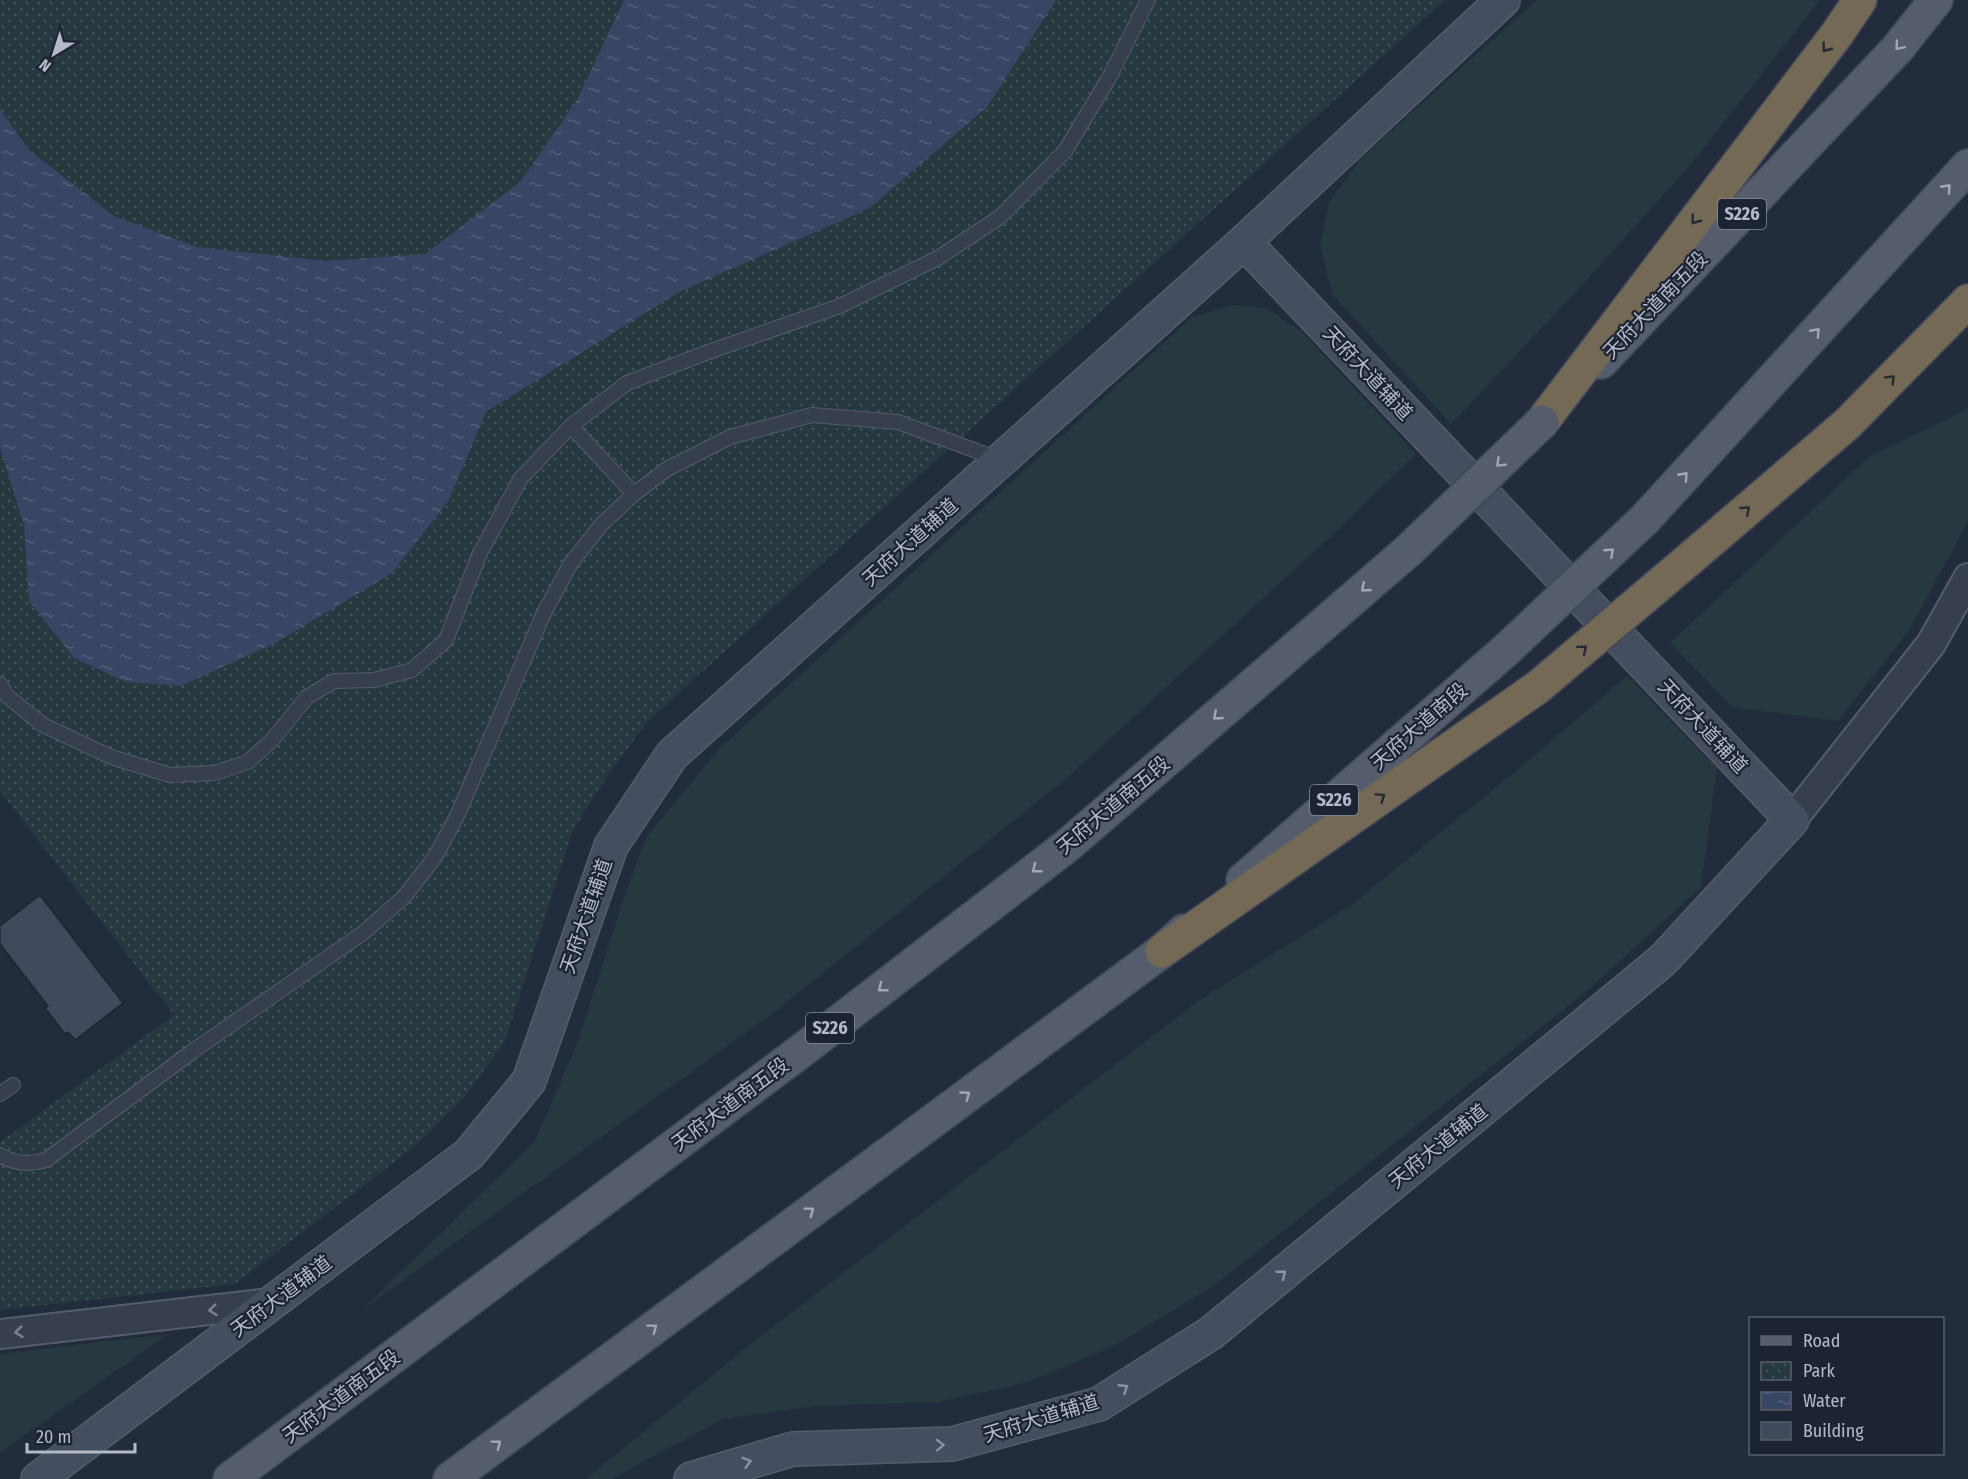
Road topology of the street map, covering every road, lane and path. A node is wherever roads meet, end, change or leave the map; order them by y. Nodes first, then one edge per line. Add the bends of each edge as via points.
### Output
1 (1148, 0) edge
2 (1503, 0) edge
3 (1860, 0) edge
4 (1936, 0) edge
5 (1968, 166) edge
6 (1244, 242) junction
7 (1968, 301) edge
8 (1542, 422) junction
9 (571, 426) junction
10 (1001, 460) junction
11 (634, 494) junction
12 (1968, 578) edge
13 (0, 684) edge
14 (1792, 820) junction
15 (1161, 951) junction
16 (13, 1084) dead end
17 (0, 1094) edge
18 (0, 1155) edge
19 (271, 1303) junction
20 (0, 1334) edge
21 (38, 1479) edge
22 (230, 1479) edge
23 (450, 1479) edge
24 (691, 1479) edge

1 - 9 lane via 1109,78 1065,151 1000,217 938,258 840,306 627,383
2 - 6 street
3 -> 8 highway
4 -> 8 main road, 天府大道南五段 / S226 via 1889,58
15 -> 5 main road, 天府大道南段 / S226, bridge via 1506,650 1645,519
6 - 10 street, 天府大道辅道
6 - 14 street, 天府大道辅道
15 -> 7 highway, bridge via 1538,687 1847,424
8 -> 22 main road, 天府大道南五段 / S226, bridge via 1409,550 1068,845
9 - 11 lane
9 - 13 lane via 521,478 480,553 446,640 412,670 374,680 334,681 308,697 248,762 215,773 170,775 111,757 43,724 7,696
10 - 11 lane via 898,422 812,416 730,437 667,469
10 - 19 street, 天府大道辅道 via 672,755 611,846 529,1082 469,1154
11 - 18 lane via 601,525 571,563 543,615 458,814 435,857 404,897 363,933 52,1156 22,1163
12 - 14 street via 1931,644
24 -> 14 street, 天府大道辅道 via 792,1449 952,1444 1099,1404 1210,1333 1663,960
23 -> 15 main road, S226
16 - 17 lane
19 -> 20 street
19 - 21 street, 天府大道辅道

